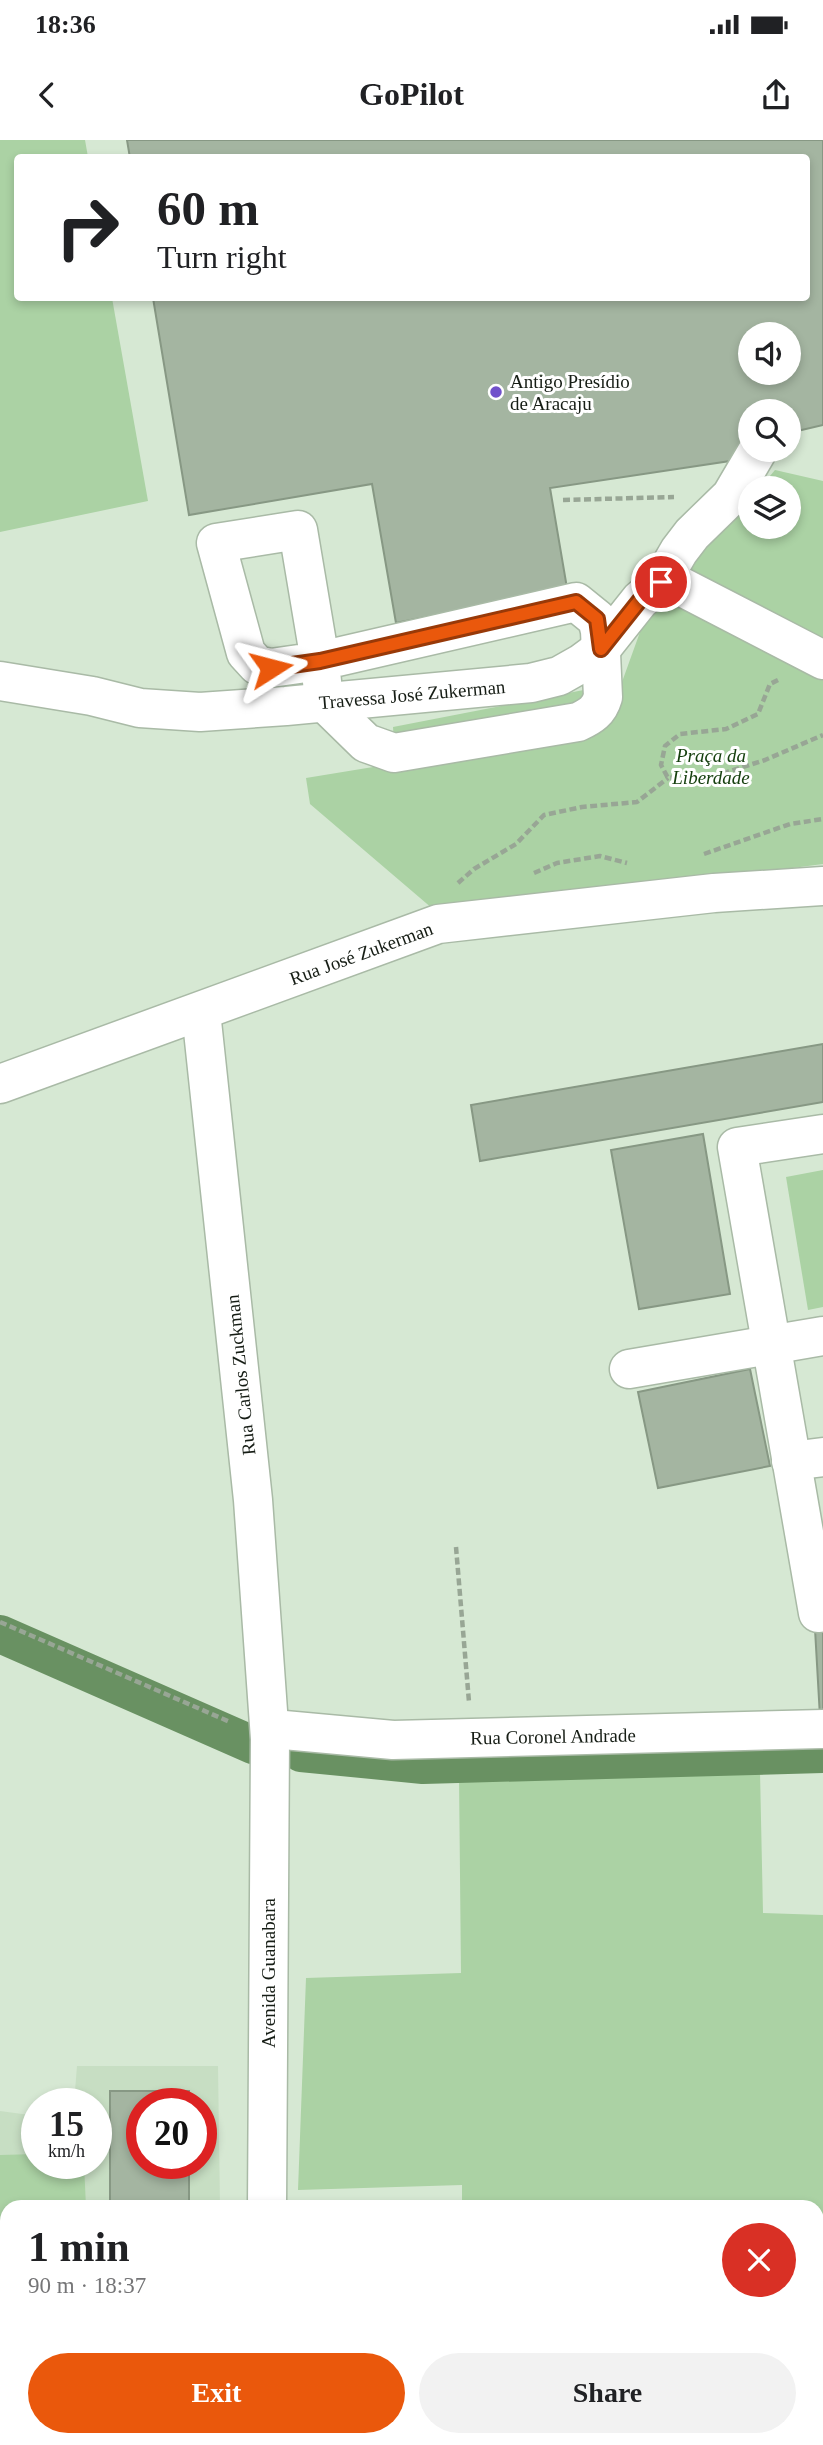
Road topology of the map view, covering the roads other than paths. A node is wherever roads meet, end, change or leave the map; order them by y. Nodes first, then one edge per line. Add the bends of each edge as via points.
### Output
1 (751, 462) edge
2 (661, 582) junction
3 (601, 649) junction
4 (823, 660) edge
5 (0, 681) edge
6 (324, 702) junction
7 (823, 886) edge
8 (201, 1013) junction
9 (0, 1084) edge
10 (823, 1134) edge
11 (823, 1336) edge
12 (771, 1346) junction
13 (629, 1369) dead end
14 (807, 1459) edge
15 (823, 1612) edge
16 (823, 1729) edge
17 (277, 1734) junction
18 (267, 2200) edge

1 - 2 street via 731,496 692,534
2 - 3 street, Travessa José Zukerman via 640,600
2 - 4 street via 682,587
3 - 6 street, Travessa José Zukerman via 559,676 531,683
3 - 6 street via 601,706 592,716 565,725 394,753 366,743
3 - 6 street via 597,619 576,602 320,661
5 - 6 street, Travessa José Zukerman via 140,708 201,712
7 - 8 street, Rua José Zukerman via 714,893 438,924
8 - 9 street, Rua José Zukerman
8 - 17 street, Rua Carlos Zuckman
10 - 12 street via 737,1147
11 - 12 street
12 - 13 street
12 - 14 street
14 - 15 street via 818,1614
16 - 17 street, Rua Coronel Andrade via 393,1740
17 - 18 street, Avenida Guanabara

